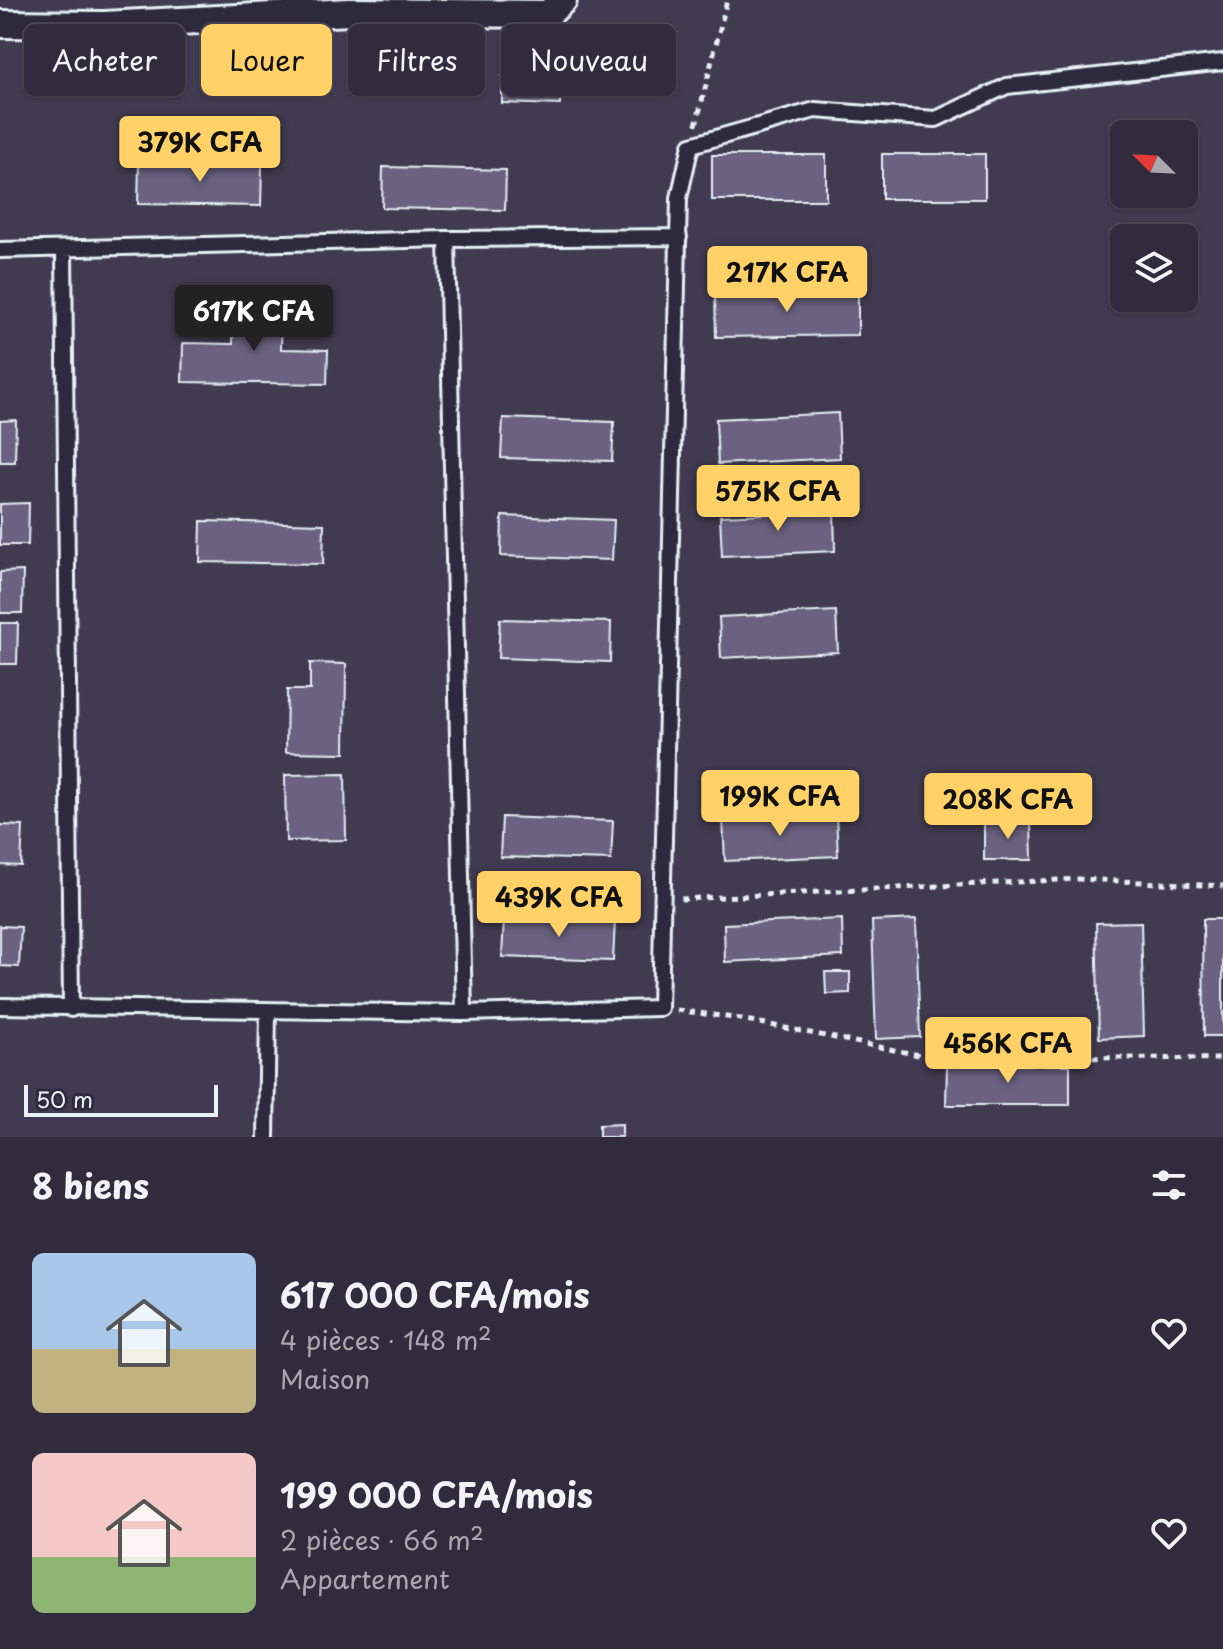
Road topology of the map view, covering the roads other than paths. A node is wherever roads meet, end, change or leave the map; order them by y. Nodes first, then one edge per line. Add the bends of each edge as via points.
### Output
1 (563, 0) edge
2 (350, 6) edge
3 (104, 13) edge
4 (0, 24) edge
5 (1223, 62) edge
6 (679, 237) junction
7 (447, 239) junction
8 (64, 249) junction
9 (0, 250) edge
10 (0, 1006) edge
11 (71, 1009) junction
12 (268, 1011) junction
13 (464, 1013) junction
14 (266, 1137) edge

1 - 2 street via 548,14
2 - 3 street
3 - 4 street
5 - 6 lane via 1007,86 936,119 815,110 691,145 679,198
6 - 7 lane
6 - 13 lane via 660,1008
7 - 8 lane
7 - 13 lane
8 - 9 lane
8 - 11 lane
10 - 11 lane
11 - 12 lane
12 - 13 lane
12 - 14 lane

